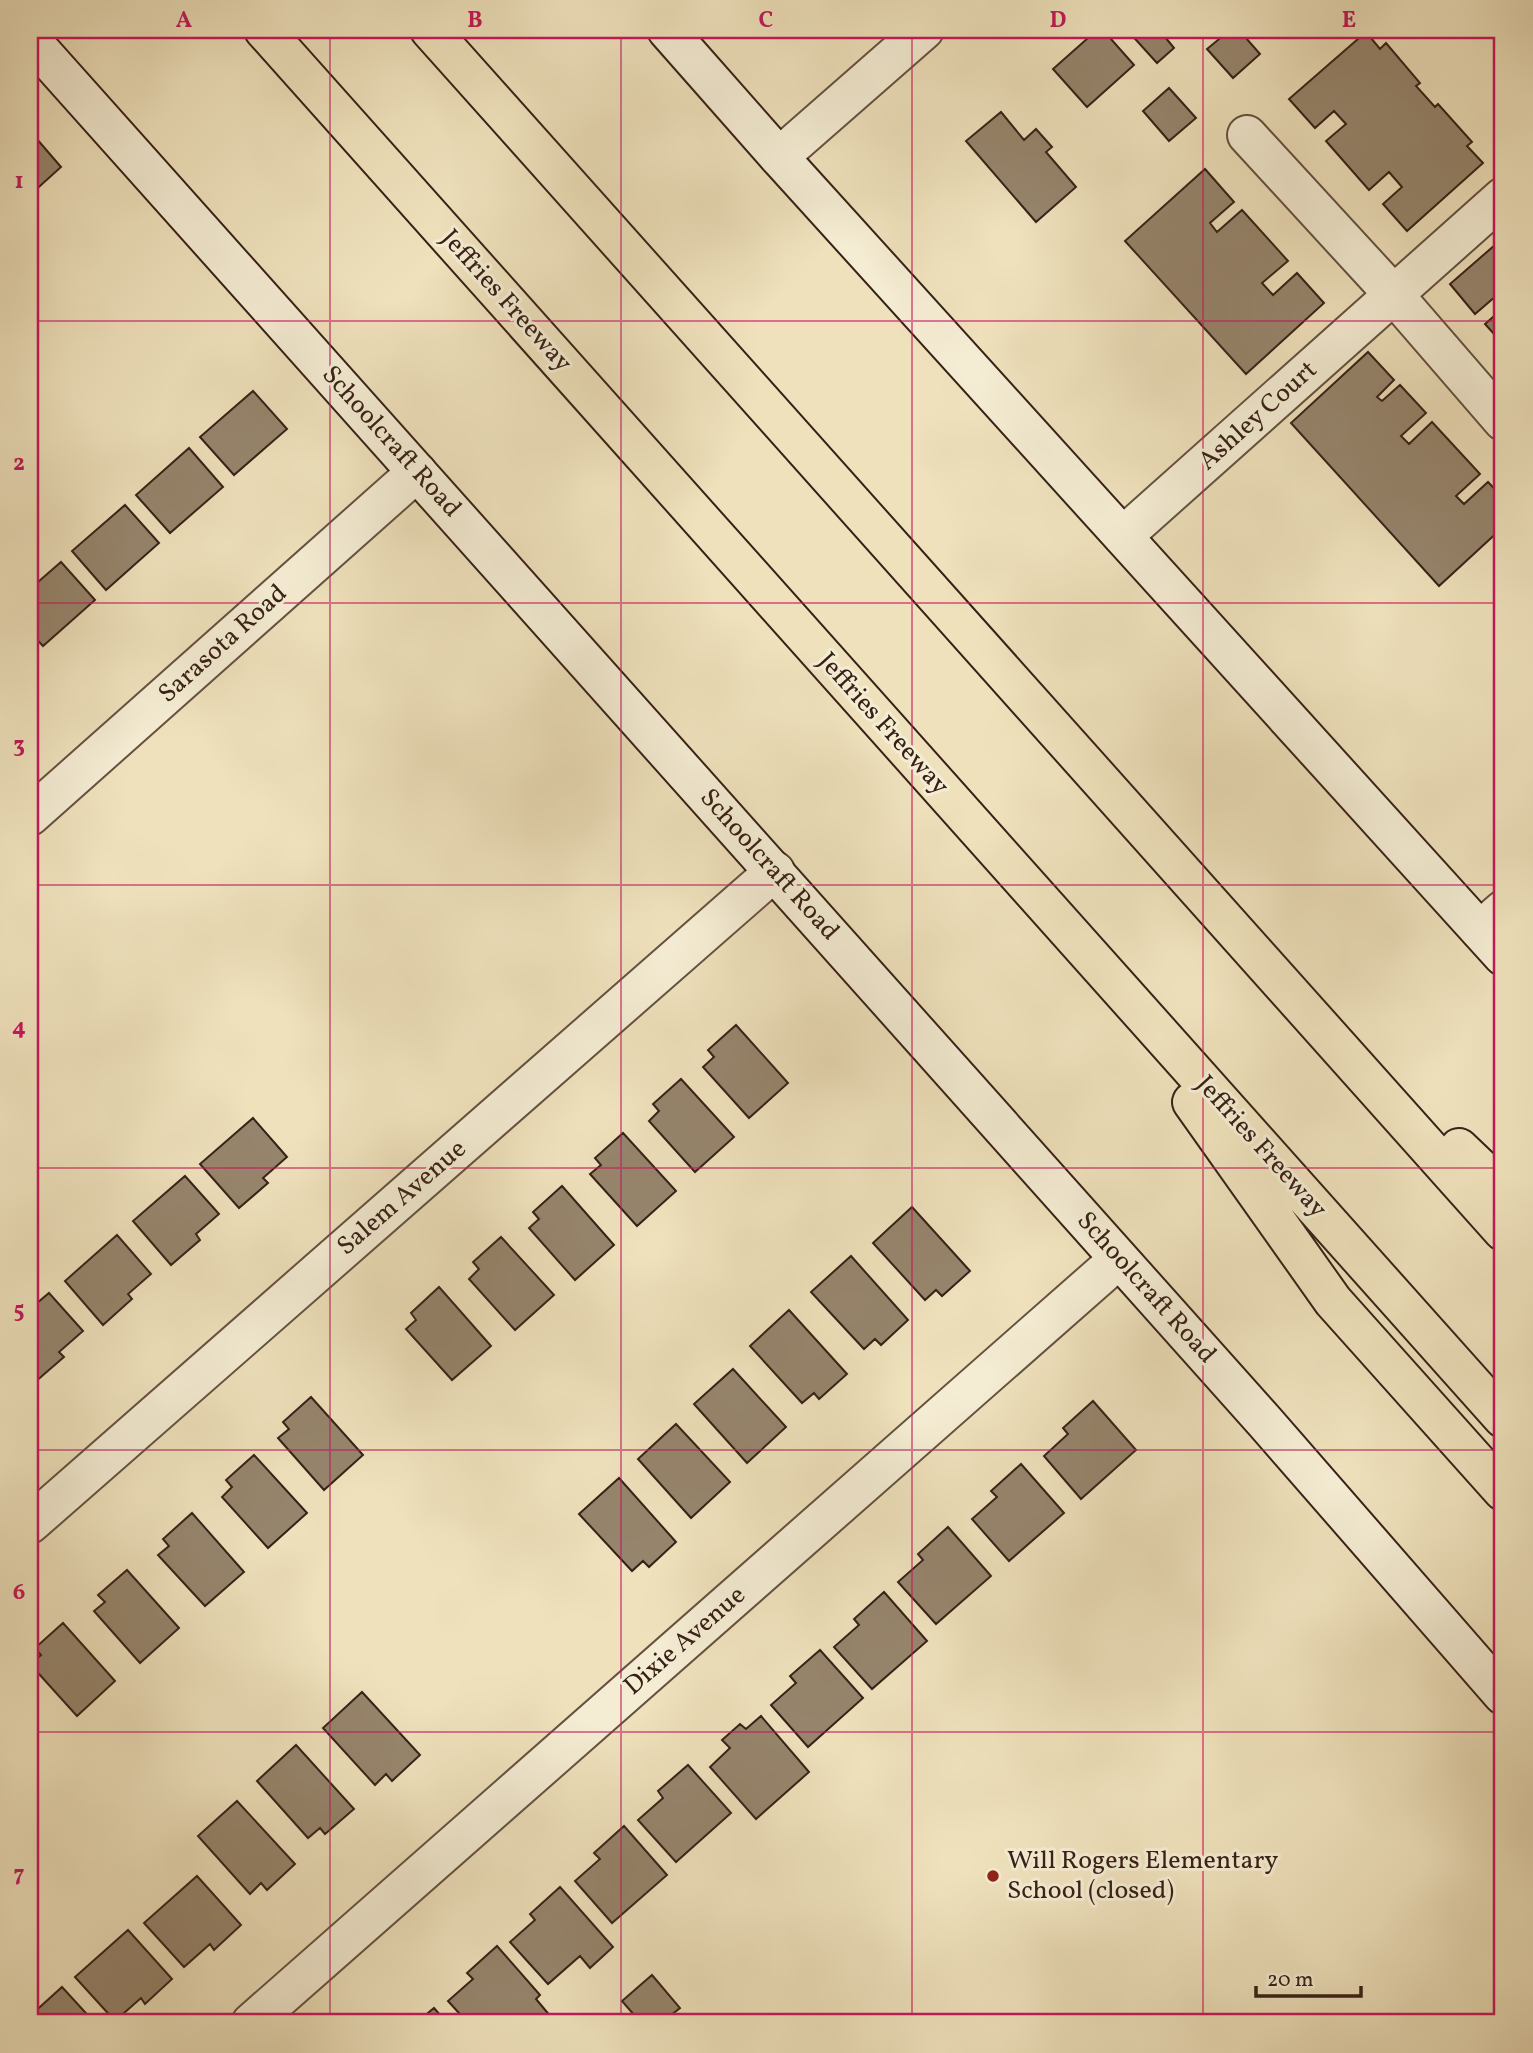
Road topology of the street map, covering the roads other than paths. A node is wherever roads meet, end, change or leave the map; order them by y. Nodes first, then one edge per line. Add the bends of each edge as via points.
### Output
1 (264, 30) edge
2 (430, 30) edge
3 (667, 30) edge
4 (924, 30) edge
5 (30, 39) edge
6 (1247, 135) dead end
7 (779, 157) junction
8 (1503, 197) edge
9 (1394, 295) junction
10 (1503, 421) edge
11 (417, 472) junction
12 (1123, 536) junction
13 (30, 816) edge
14 (775, 871) junction
15 (1495, 932) edge
16 (1086, 951) junction
17 (1294, 993) junction
18 (1503, 1190) edge
19 (1503, 1231) edge
20 (1119, 1259) junction
21 (1503, 1418) edge
22 (1503, 1491) edge
23 (30, 1524) edge
24 (1503, 1695) edge
25 (251, 2023) edge

1 - 16 highway, Jeffries Freeway
2 - 17 highway
3 - 7 street
4 - 7 street
5 - 11 street, Schoolcraft Road
6 - 9 street
7 - 12 street
8 - 9 street, Ashley Court
9 - 10 street
9 - 12 street, Ashley Court
11 - 13 street, Sarasota Road
11 - 14 street, Schoolcraft Road
12 - 15 street
14 - 20 street, Schoolcraft Road
14 - 23 street, Salem Avenue
16 - 21 highway, Jeffries Freeway
16 - 22 highway via 1333,1301
17 - 18 highway
17 - 19 highway
20 - 24 street, Schoolcraft Road
20 - 25 street, Dixie Avenue

